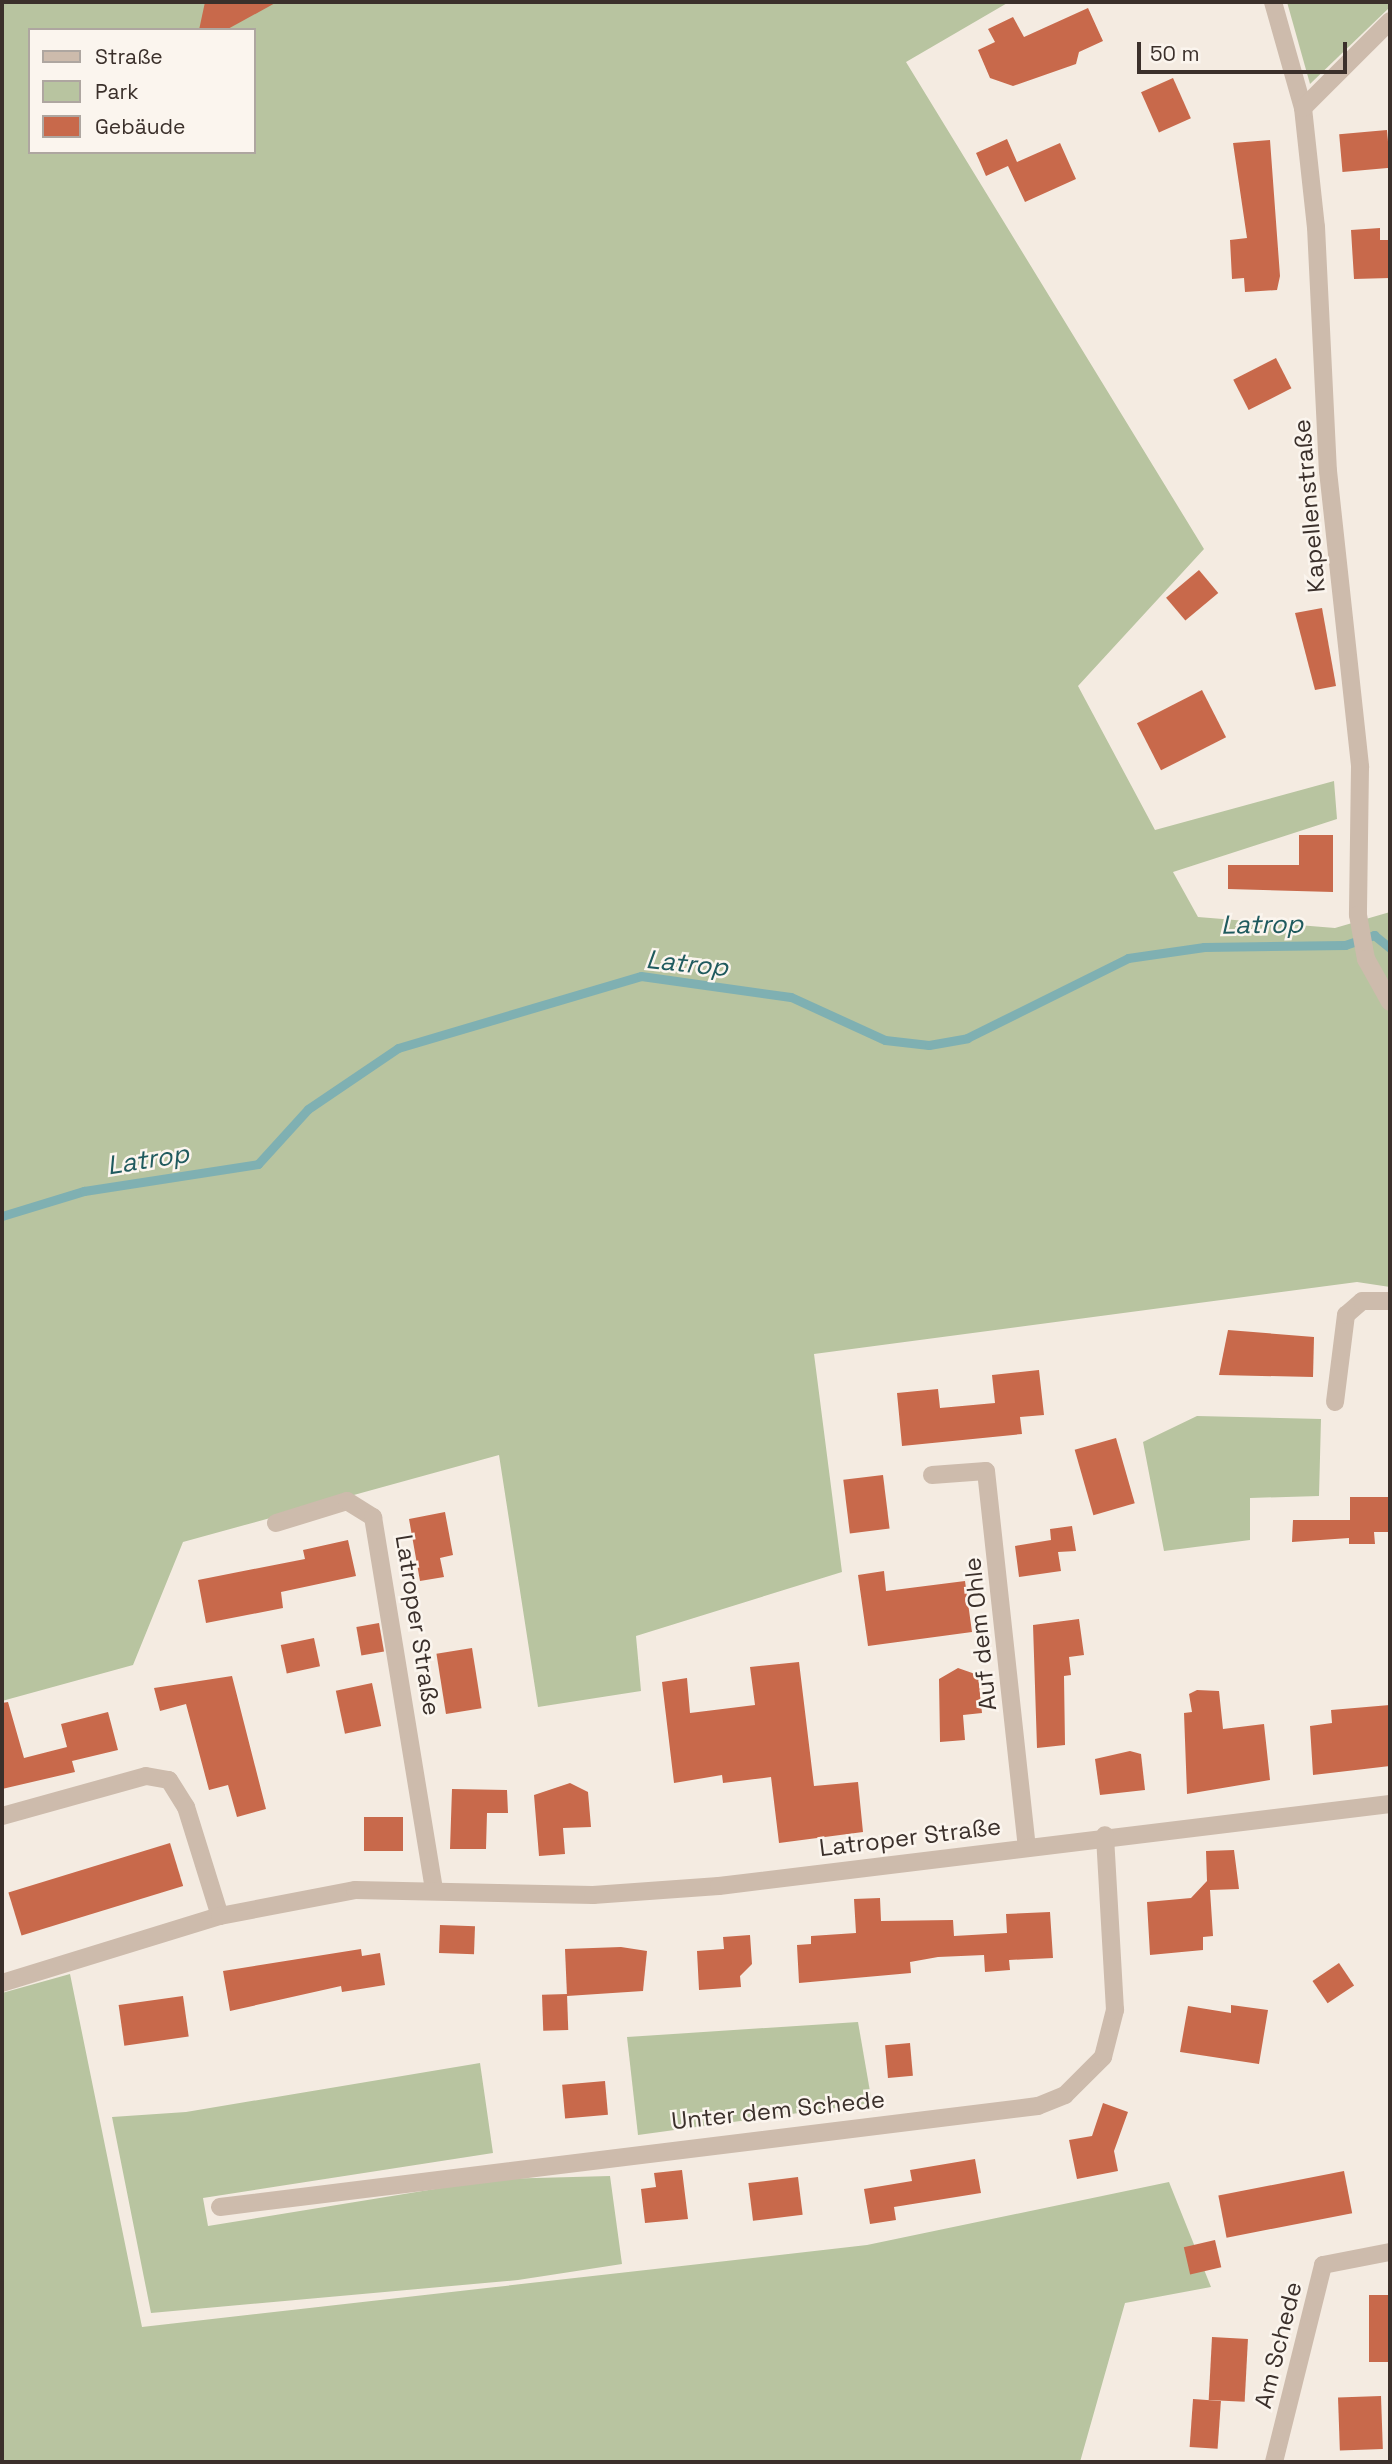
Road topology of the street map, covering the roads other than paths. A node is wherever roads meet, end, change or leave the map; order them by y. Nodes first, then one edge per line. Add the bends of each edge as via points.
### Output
1 (1273, 2) edge
2 (1390, 21) edge
3 (1303, 108) junction
4 (1390, 1002) edge
5 (1390, 1301) edge
6 (1335, 1402) dead end
7 (932, 1475) dead end
8 (276, 1523) dead end
9 (1390, 1804) edge
10 (2, 1816) edge
11 (1105, 1835) junction
12 (1027, 1846) junction
13 (434, 1888) junction
14 (220, 1916) junction
15 (2, 1983) edge
16 (220, 2207) dead end
17 (1390, 2252) edge
18 (1275, 2462) edge

1 - 3 street, Kapellenstraße
2 - 3 street
3 - 4 street, Kapellenstraße via 1316,227 1328,471 1360,767 1358,915 1363,950
5 - 6 street via 1362,1301 1346,1315
7 - 12 street, Auf dem Ohle via 986,1471
8 - 13 street, Latroper Straße via 346,1501 373,1517
9 - 11 street, Latroper Straße
10 - 14 street via 146,1776 169,1780 186,1807
11 - 12 street, Latroper Straße
11 - 16 street, Unter dem Schede via 1115,2010 1103,2057 1065,2095 1038,2106
12 - 13 street, Latroper Straße via 719,1886 593,1895
13 - 14 street, Latroper Straße via 355,1890
14 - 15 street, Latroper Straße
17 - 18 street, Am Schede via 1323,2265

